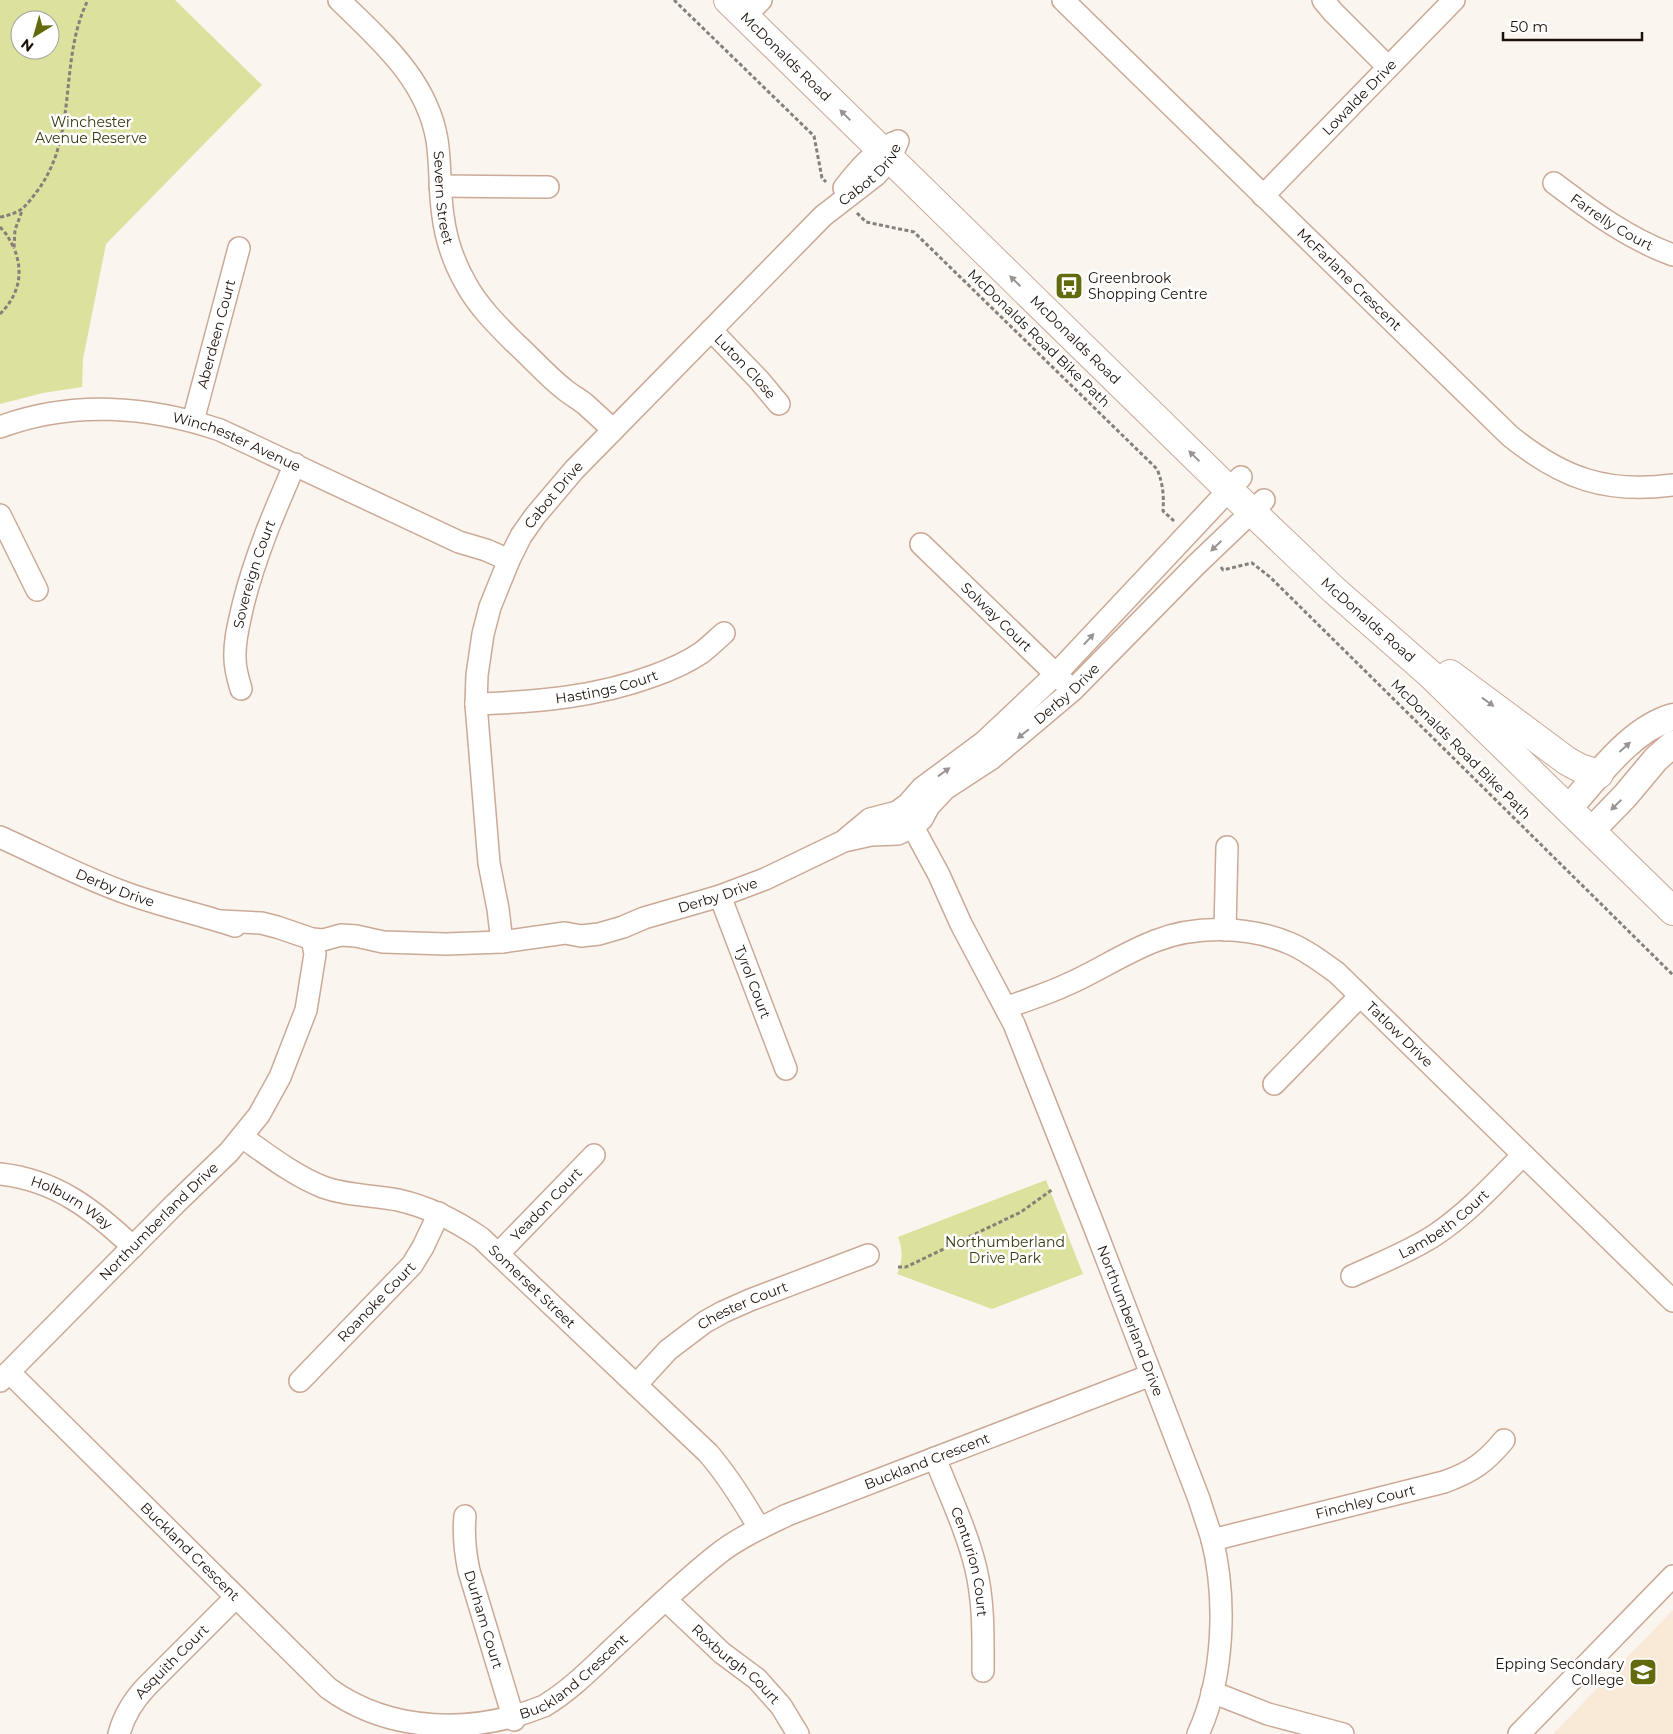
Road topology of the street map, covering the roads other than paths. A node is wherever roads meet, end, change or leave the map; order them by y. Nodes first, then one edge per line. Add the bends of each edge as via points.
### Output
1 (339, 0) edge
2 (1063, 0) edge
3 (1323, 0) edge
4 (1454, 0) edge
5 (749, 4) edge
6 (1388, 66) junction
7 (889, 150) junction
8 (1554, 183) dead end
9 (440, 186) junction
10 (548, 187) dead end
11 (1263, 196) junction
12 (239, 248) dead end
13 (1673, 256) edge
14 (710, 330) junction
15 (779, 404) dead end
16 (193, 421) junction
17 (0, 427) edge
18 (610, 434) junction
19 (295, 464) junction
20 (1235, 484) junction
21 (1673, 485) edge
22 (1258, 506) junction
23 (0, 515) edge
24 (921, 544) dead end
25 (507, 565) junction
26 (37, 590) dead end
27 (1393, 631) junction
28 (724, 632) dead end
29 (1056, 674) junction
30 (1430, 674) junction
31 (241, 689) dead end
32 (1073, 690) junction
33 (476, 704) junction
34 (1673, 717) edge
35 (1673, 744) edge
36 (1599, 774) junction
37 (1568, 809) junction
38 (904, 823) junction
39 (1591, 831) junction
40 (5, 838) edge
41 (1227, 847) dead end
42 (720, 896) junction
43 (1673, 911) edge
44 (1225, 930) junction
45 (496, 942) junction
46 (311, 949) junction
47 (1360, 996) junction
48 (1010, 1016) junction
49 (786, 1069) dead end
50 (1274, 1084) dead end
51 (242, 1136) junction
52 (594, 1155) dead end
53 (1523, 1155) junction
54 (0, 1174) edge
55 (438, 1213) junction
56 (133, 1247) junction
57 (499, 1253) junction
58 (868, 1255) dead end
59 (1352, 1276) dead end
60 (1673, 1301) edge
61 (1151, 1375) junction
62 (4, 1377) edge
63 (300, 1381) dead end
64 (636, 1385) junction
65 (1504, 1440) dead end
66 (935, 1458) junction
67 (465, 1516) dead end
68 (759, 1528) junction
69 (1212, 1540) junction
70 (1673, 1576) edge
71 (236, 1597) junction
72 (666, 1600) junction
73 (983, 1671) dead end
74 (1209, 1700) junction
75 (514, 1720) junction
76 (408, 1730) edge
77 (118, 1734) edge
78 (798, 1734) edge
79 (1198, 1734) edge
80 (1343, 1734) edge
81 (1519, 1734) edge

1 - 9 street, Severn Street via 401,63 424,100 437,139
2 - 11 street, McFarlane Crescent
3 - 6 street
4 - 6 street, Lowalde Drive
5 - 7 main road, McDonalds Road
6 - 11 street, Lowalde Drive
7 - 14 street, Cabot Drive via 876,175 823,216
7 - 20 main road, McDonalds Road
8 - 13 street, Farrelly Court via 1612,224
9 - 10 street
9 - 18 street, Severn Street via 448,240 466,285 497,325 563,388 578,410
11 - 21 street, McFarlane Crescent via 1510,436 1544,462 1565,473 1608,486
12 - 16 street, Aberdeen Court
14 - 15 street, Luton Close
14 - 18 street, Cabot Drive
16 - 17 street, Winchester Avenue via 143,411 94,409 63,411
16 - 19 street, Winchester Avenue
18 - 25 street, Cabot Drive via 551,496 521,536
19 - 25 street, Winchester Avenue via 459,542 482,558
19 - 31 street, Sovereign Court via 257,555 240,616 234,659
20 - 22 main road, McDonalds Road
29 -> 20 street, Derby Drive
22 - 27 main road, McDonalds Road via 1360,594
22 - 30 main road, McDonalds Road via 1334,590
22 -> 32 street, Derby Drive
23 - 26 street
24 - 29 street, Solway Court
25 - 33 street, Cabot Drive via 483,634
27 - 30 main road, McDonalds Road
27 -> 36 main road via 1567,761
28 - 33 street, Hastings Court via 703,652 686,662 604,692 562,699
29 - 32 street, Solway Court
38 -> 29 street, Derby Drive via 908,804 922,788 984,742
30 - 37 main road, McDonalds Road
32 -> 38 street, Derby Drive via 991,759 945,789 922,819
33 - 45 street, Cabot Drive via 489,863 498,909
36 -> 34 street via 1639,734
35 -> 39 street
36 - 37 street
37 - 39 main road, McDonalds Road
38 - 42 street, Derby Drive via 898,834 844,841
38 - 48 street, Northumberland Drive via 939,875
39 - 43 main road, McDonalds Road
40 - 46 street, Derby Drive via 119,891 273,938 298,951
41 - 44 street
42 - 45 street, Derby Drive via 642,918 596,922 565,934
42 - 49 street, Tyrol Court
44 - 47 street, Tatlow Drive via 1249,932 1289,943 1324,963
44 - 48 street, Tatlow Drive via 1198,931 1157,940
45 - 46 street, Derby Drive via 383,942 341,935 323,940
46 - 51 street, Northumberland Drive via 300,965 293,1045 271,1096
47 - 50 street
47 - 53 street, Tatlow Drive
48 - 61 street, Northumberland Drive
51 - 55 street, Somerset Street via 282,1165 324,1187 400,1201
51 - 56 street, Northumberland Drive
52 - 57 street, Yeadon Court
53 - 59 street, Lambeth Court via 1479,1200 1435,1235
53 - 60 street, Tatlow Drive
54 - 56 street, Holburn Way via 29,1180 70,1196 108,1223
55 - 57 street, Somerset Street via 466,1227
55 - 63 street, Roanoke Court via 412,1265
56 - 62 street, Northumberland Drive
57 - 64 street, Somerset Street
58 - 64 street, Chester Court via 711,1318 668,1350
61 - 66 street, Buckland Crescent
61 - 69 street, Northumberland Drive
62 - 71 street, Buckland Crescent
64 - 68 street, Somerset Street via 722,1469
65 - 69 street, Finchley Court via 1473,1470 1444,1482
66 - 68 street, Buckland Crescent
66 - 73 street, Centurion Court via 976,1568 983,1609
67 - 75 street, Durham Court via 464,1550 469,1571
68 - 72 street, Buckland Crescent via 719,1553
69 - 74 street, Northumberland Drive via 1221,1632
70 - 81 street
71 - 76 street, Buckland Crescent via 334,1692
71 - 77 street, Asquith Court via 146,1686 125,1716
72 - 75 street, Buckland Crescent via 575,1684 542,1707
72 - 78 street, Roxburgh Court via 703,1636 756,1679 781,1706
74 - 79 street, Northumberland Drive
74 - 80 street
75 - 76 street, Buckland Crescent via 495,1727 467,1730

